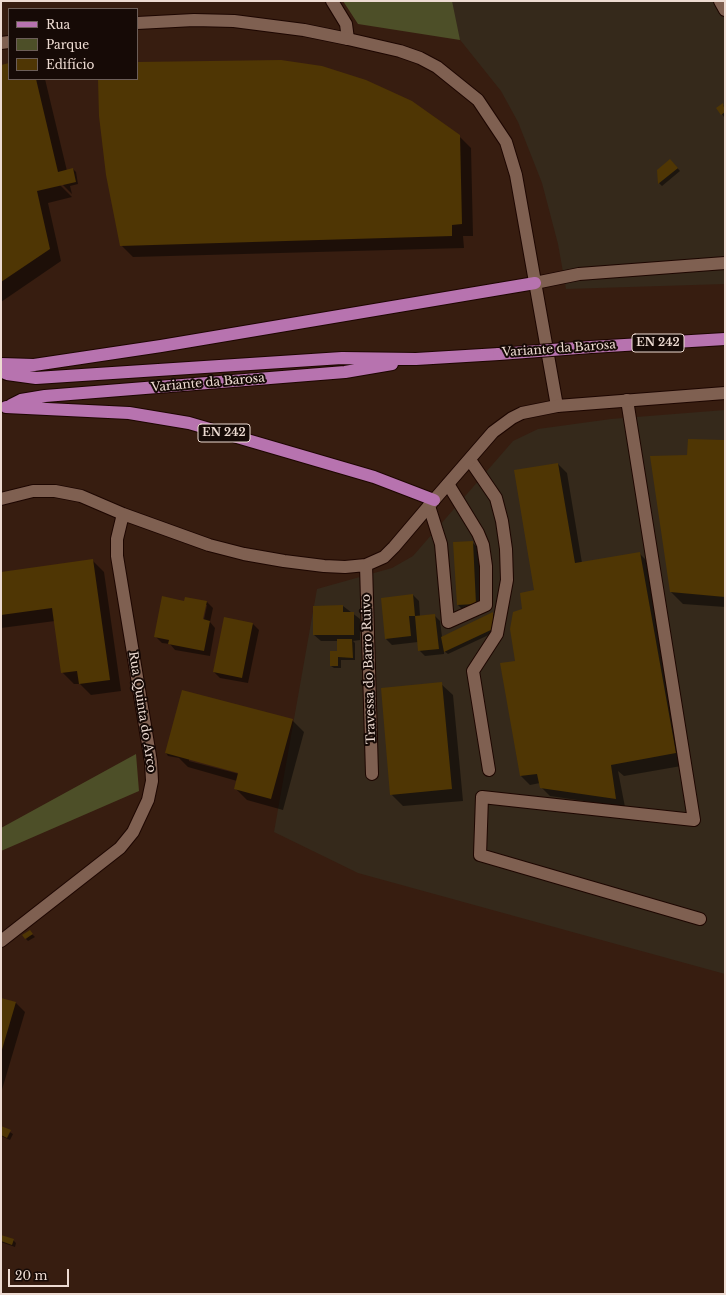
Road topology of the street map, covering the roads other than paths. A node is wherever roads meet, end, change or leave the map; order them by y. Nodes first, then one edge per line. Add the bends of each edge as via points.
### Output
1 (332, 1) edge
2 (720, 1) edge
3 (725, 10) edge
4 (138, 23) edge
5 (348, 39) junction
6 (724, 262) edge
7 (535, 283) junction
8 (725, 339) edge
9 (416, 359) junction
10 (1, 364) edge
11 (1, 371) edge
12 (725, 393) edge
13 (627, 400) junction
14 (557, 406) junction
15 (3, 408) edge
16 (470, 460) junction
17 (448, 484) junction
18 (1, 499) edge
19 (431, 503) junction
20 (123, 514) junction
21 (366, 565) junction
22 (489, 770) dead end
23 (372, 774) dead end
24 (700, 918) dead end
25 (1, 941) edge

1 - 5 street via 346,24
2 - 3 street
4 - 5 street via 234,21 304,30
5 - 7 street via 420,58 437,67 478,100 506,142 516,175
6 - 7 street via 579,274
7 - 10 main road via 161,346 41,364
7 - 14 street
8 - 9 main road, Variante da Barosa / EN 242, bridge
9 - 11 main road, Variante da Barosa / EN 242 via 342,358 36,378 14,376
9 - 15 main road, Variante da Barosa / EN 242 via 346,372 45,396 21,400
12 - 13 street
13 - 14 street
13 - 24 street via 694,820 482,797 480,855
14 - 16 street via 522,413 512,418 493,432
15 - 19 main road, EN 242 via 122,413 189,423 374,477
16 - 17 street
16 - 22 street via 496,498 506,549 507,580 497,634 473,671
17 - 19 street
17 - 19 street via 483,545 486,605 448,622 441,544
18 - 20 street via 33,491 55,491 80,496
19 - 21 street via 384,557
20 - 21 street via 209,545 244,554 324,566
20 - 25 street, Rua Quinta do Arco via 117,539 117,556 151,762 152,781 148,800 133,832 120,848
21 - 23 street, Travessa do Barro Ruivo

